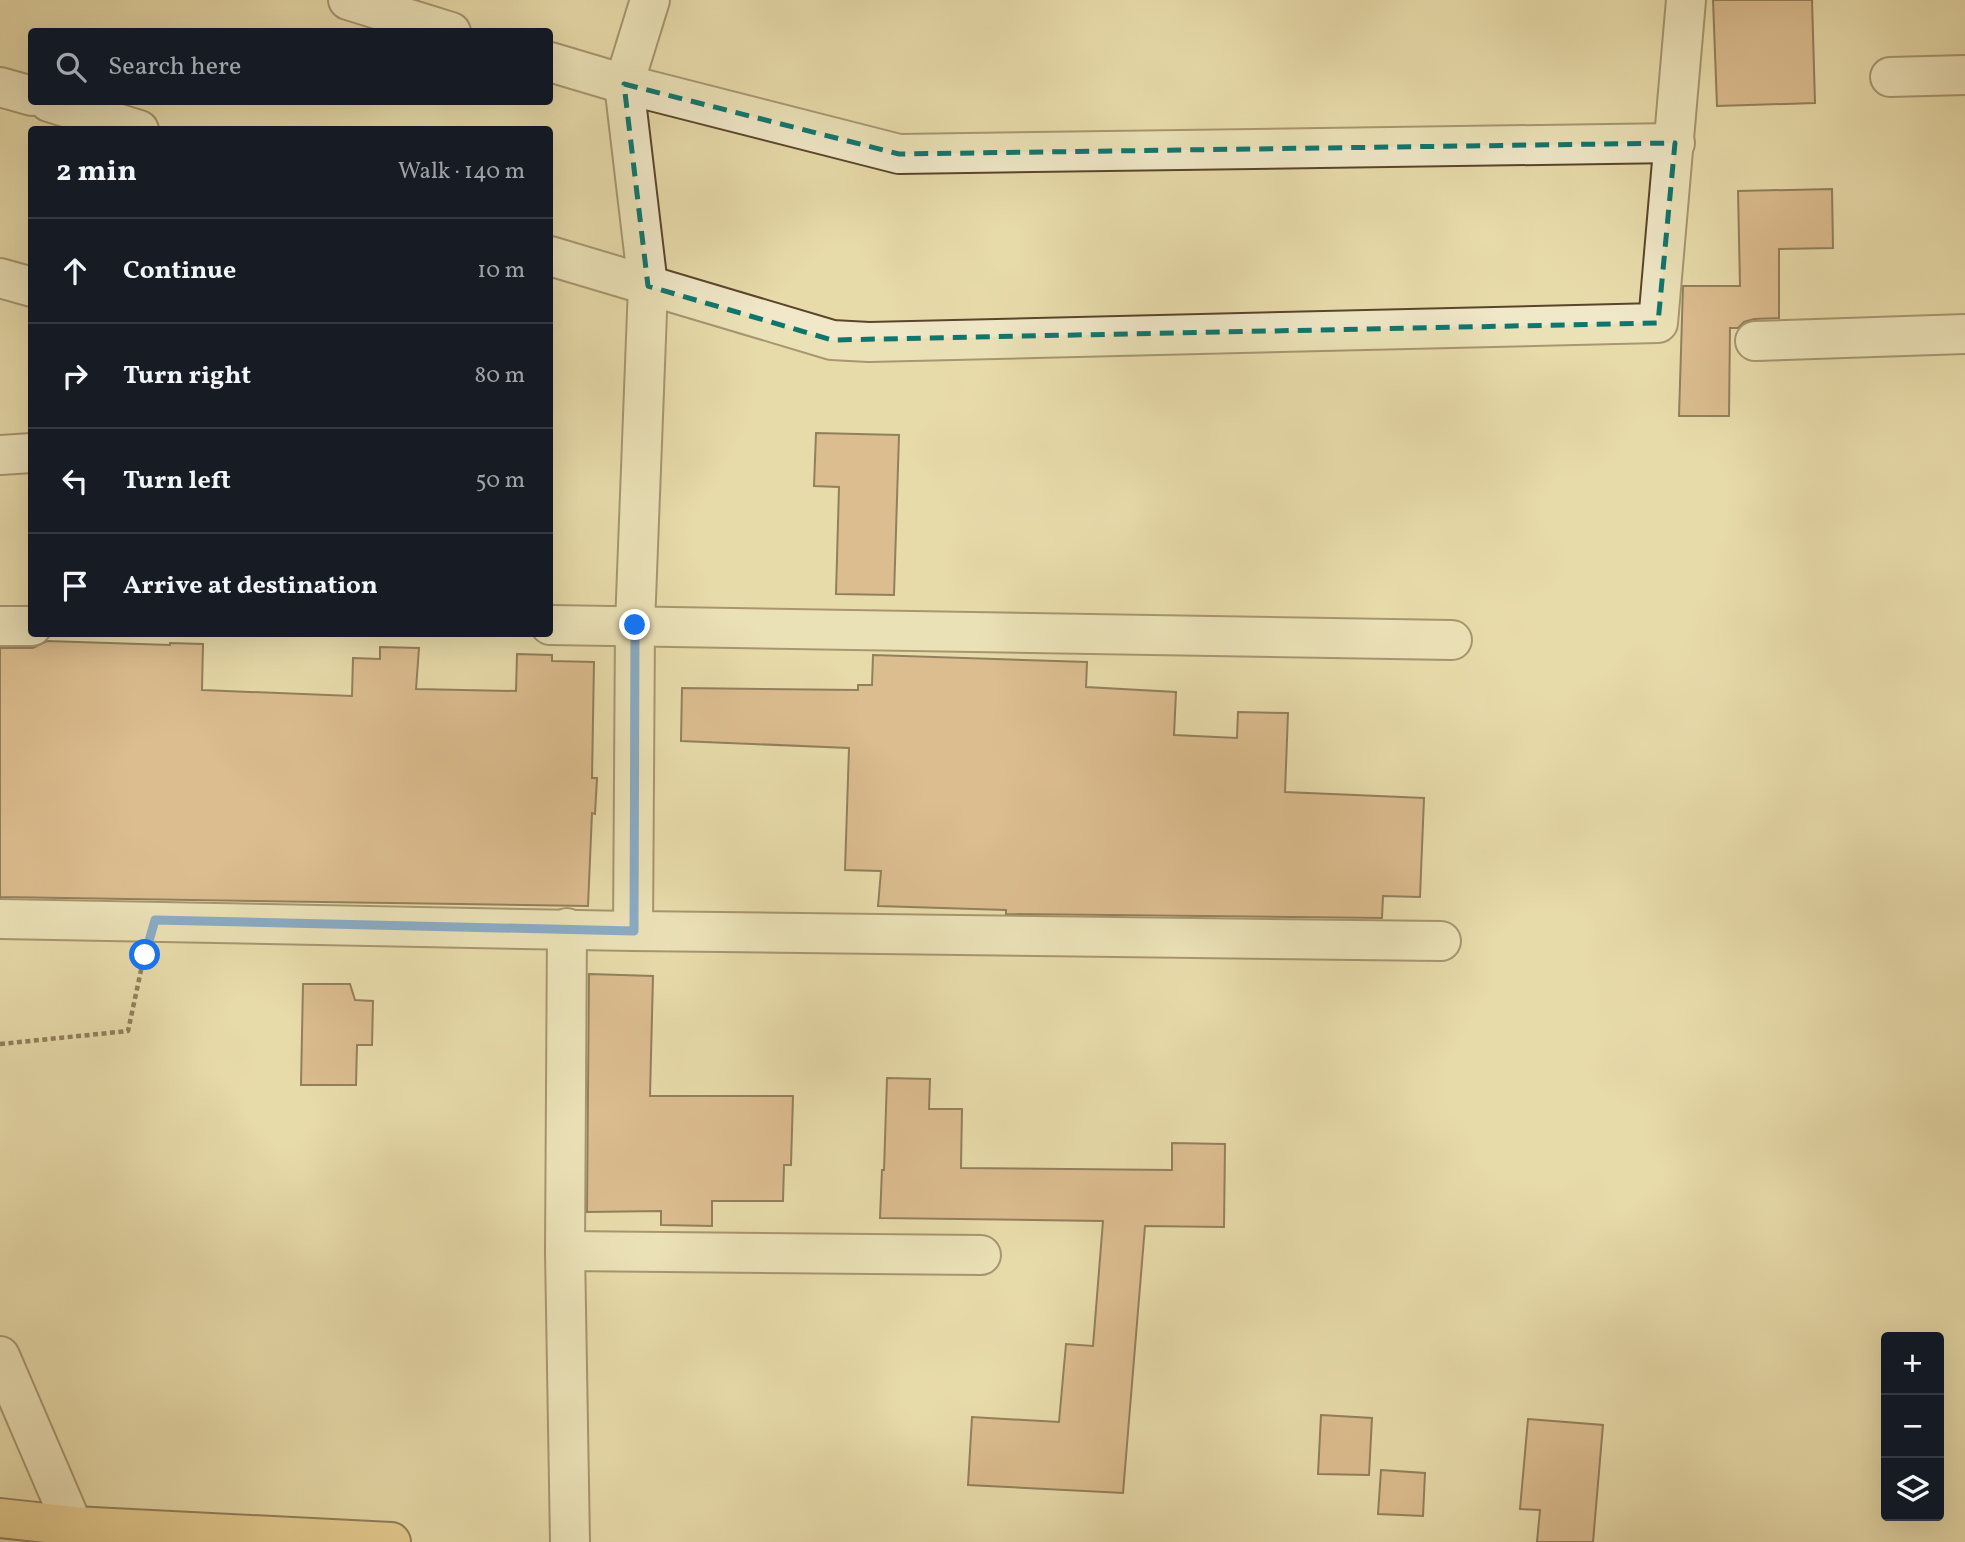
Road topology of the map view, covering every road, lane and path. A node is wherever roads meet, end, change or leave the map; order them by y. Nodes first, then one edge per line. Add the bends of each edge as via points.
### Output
1 (348, 0) edge
2 (650, 0) edge
3 (1686, 0) edge
4 (438, 28) edge
5 (553, 63) edge
6 (1965, 75) edge
7 (1890, 77) dead end
8 (624, 84) junction
9 (0, 86) edge
10 (28, 95) edge
11 (59, 105) edge
12 (126, 126) edge
13 (1675, 143) junction
14 (553, 257) edge
15 (0, 278) edge
16 (28, 286) edge
17 (648, 286) junction
18 (1965, 334) edge
19 (1755, 341) dead end
20 (28, 453) edge
21 (0, 456) edge
22 (553, 625) edge
23 (635, 625) junction
24 (0, 626) edge
25 (28, 626) edge
26 (1451, 640) dead end
27 (0, 919) edge
28 (155, 920) junction
29 (567, 928) junction
30 (634, 931) junction
31 (1441, 941) dead end
32 (0, 1044) edge
33 (565, 1251) junction
34 (981, 1255) dead end
35 (0, 1356) edge
36 (0, 1518) edge
37 (76, 1534) edge
38 (391, 1542) edge
39 (570, 1542) edge

1 - 4 street
2 - 8 street
3 - 13 street
5 - 8 street
6 - 7 street
8 - 13 street via 899,154
8 - 17 street
9 - 10 street
11 - 12 street
13 - 17 street via 1658,323 869,342 832,340
14 - 17 street
15 - 16 street
17 - 23 street
18 - 19 street
20 - 21 street
22 - 23 street
23 - 26 street
23 - 30 street
24 - 25 street
27 - 28 street
28 - 29 street
28 - 32 path via 128,1031
29 - 30 street
29 - 33 street
30 - 31 street
33 - 34 street
33 - 39 street
35 - 37 street
36 - 37 highway
37 - 38 highway

